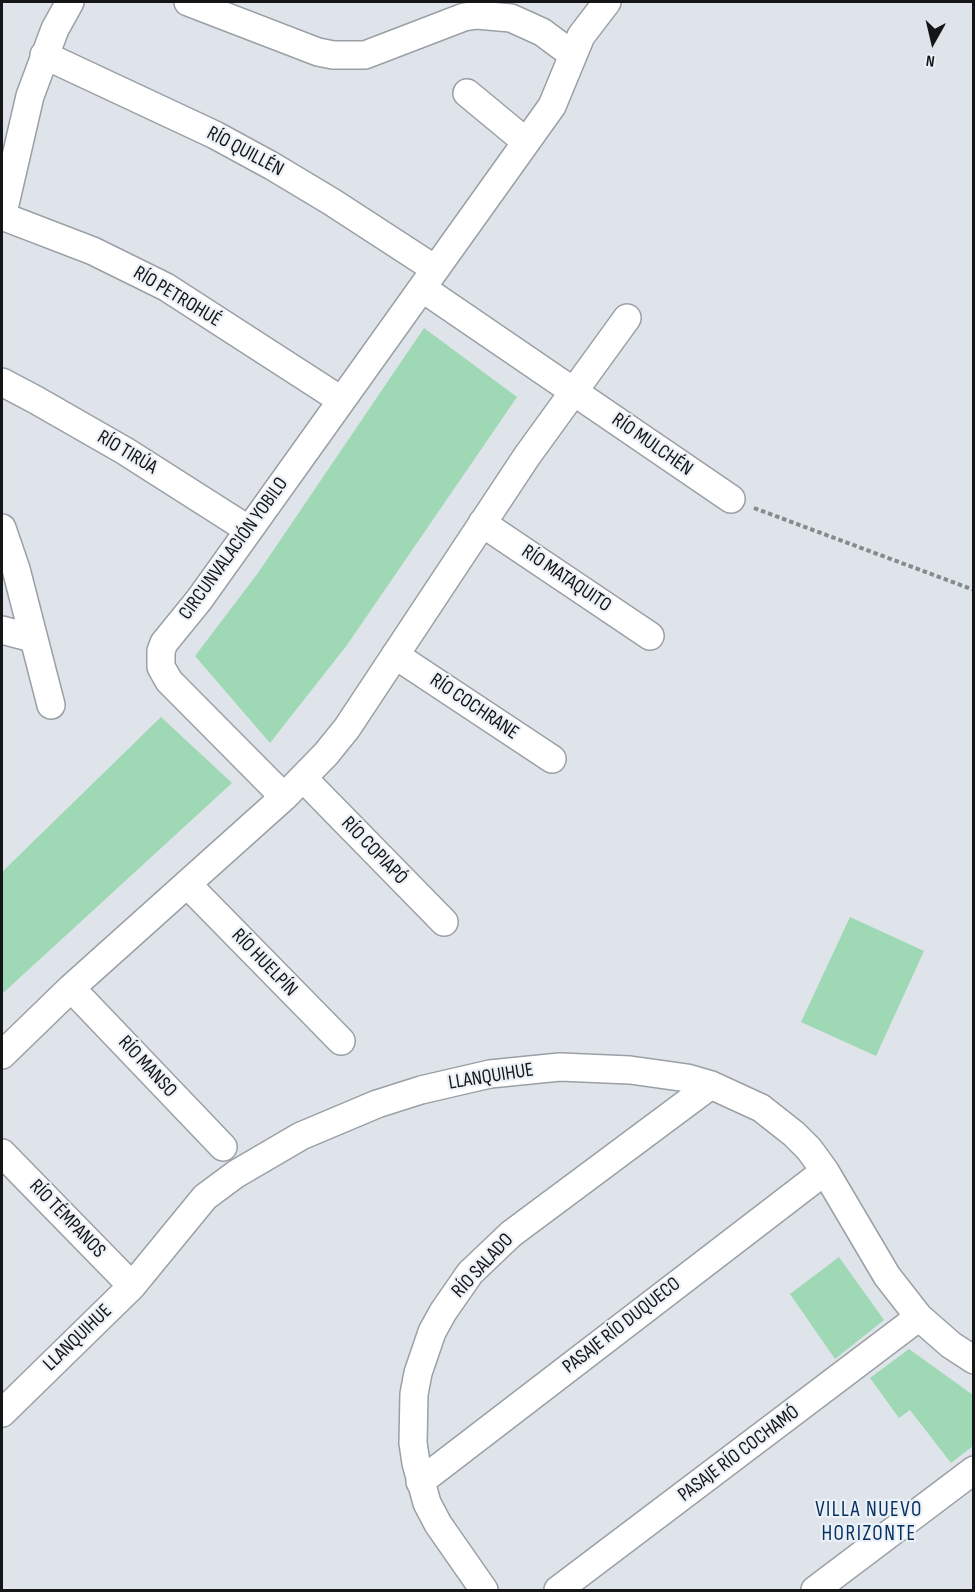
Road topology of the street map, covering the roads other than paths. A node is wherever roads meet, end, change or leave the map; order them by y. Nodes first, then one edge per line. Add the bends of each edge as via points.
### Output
1 (188, 2) edge
2 (607, 2) edge
3 (60, 5) edge
4 (44, 55) junction
5 (573, 55) junction
6 (467, 93) dead end
7 (525, 141) junction
8 (2, 217) edge
9 (428, 279) junction
10 (627, 318) dead end
11 (2, 382) edge
12 (573, 390) junction
13 (341, 400) junction
14 (731, 499) road end
15 (482, 523) junction
16 (2, 528) edge
17 (249, 530) junction
18 (2, 630) edge
19 (650, 636) dead end
20 (32, 638) junction
21 (395, 655) junction
22 (51, 705) dead end
23 (552, 759) dead end
24 (294, 788) junction
25 (187, 884) junction
26 (444, 922) dead end
27 (71, 988) junction
28 (341, 1041) dead end
29 (2, 1055) edge
30 (711, 1085) junction
31 (223, 1147) dead end
32 (2, 1153) edge
33 (825, 1171) junction
34 (132, 1286) junction
35 (919, 1317) junction
36 (974, 1360) edge
37 (4, 1406) edge
38 (974, 1470) edge
39 (420, 1482) junction
40 (484, 1590) edge
41 (558, 1590) edge
42 (815, 1590) edge

1 - 5 street via 333,55 365,55 477,15 511,18 542,32
2 - 5 street, CIRCUNVALACIÓN YOBILO via 581,36
3 - 4 street
4 - 8 street via 22,127
4 - 9 street, RÍO QUILLÉN via 272,166 332,202
5 - 7 street, CIRCUNVALACIÓN YOBILO via 552,106
6 - 7 street
7 - 9 street, CIRCUNVALACIÓN YOBILO
8 - 13 street, RÍO PETROHUÉ via 93,251 165,287
9 - 12 street
9 - 13 street, CIRCUNVALACIÓN YOBILO
10 - 12 street
11 - 17 street, RÍO TIRÚA via 126,452
12 - 14 street, RÍO MULCHÉN
12 - 15 street
13 - 17 street, CIRCUNVALACIÓN YOBILO
15 - 19 street, RÍO MATAQUITO
15 - 21 street
16 - 20 street
17 - 24 street, CIRCUNVALACIÓN YOBILO via 164,644 160,659 169,681
18 - 20 street
20 - 22 street
21 - 23 street, RÍO COCHRANE
21 - 24 street via 347,728
24 - 25 street
24 - 26 street, RÍO COPIAPÓ
25 - 27 street
25 - 28 street, RÍO HUELPÍN
27 - 29 street
27 - 31 street, RÍO MANSO
30 - 33 street, LLANQUIHUE via 776,1119 809,1149
30 - 34 street, LLANQUIHUE via 647,1072 560,1067 455,1081 377,1104 301,1136 213,1191
30 - 39 street, RÍO SALADO via 511,1234 455,1292 432,1332 414,1394 413,1443
32 - 34 street, RÍO TÉMPANOS
33 - 35 street, LLANQUIHUE via 887,1276
33 - 39 street, PASAJE RÍO DUQUECO
34 - 37 street, LLANQUIHUE
35 - 36 street, LLANQUIHUE
35 - 41 street, PASAJE RÍO COCHAMÓ
38 - 42 street
39 - 40 street, RÍO SALADO via 438,1524

